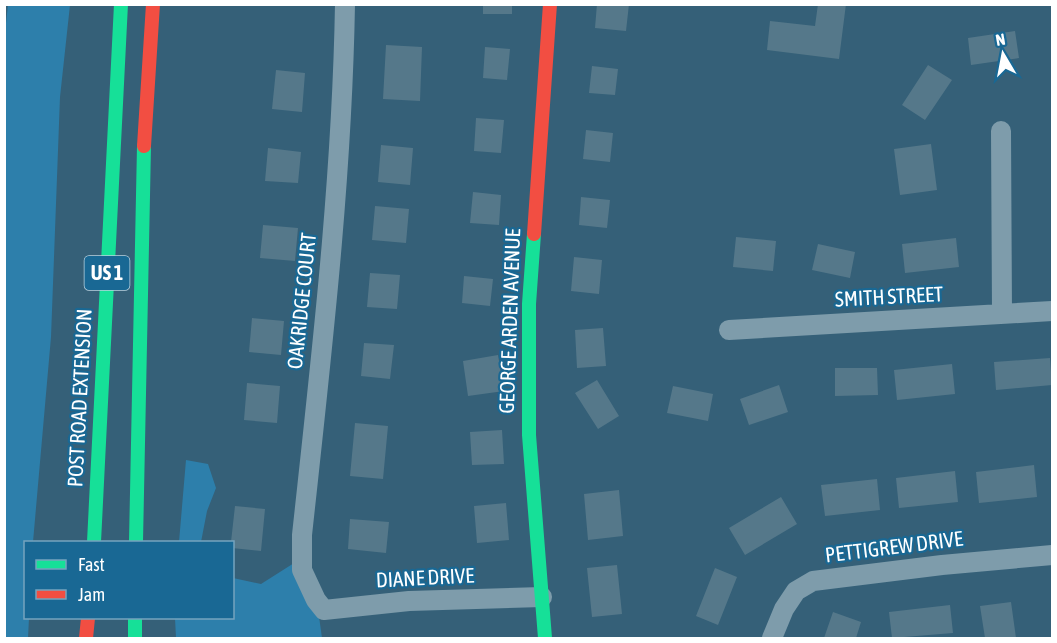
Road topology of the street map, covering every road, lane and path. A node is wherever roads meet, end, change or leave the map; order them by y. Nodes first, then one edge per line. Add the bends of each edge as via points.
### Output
1 (121, 4) edge
2 (153, 4) edge
3 (345, 4) edge
4 (550, 4) edge
5 (1001, 130) dead end
6 (1053, 311) edge
7 (1002, 314) junction
8 (729, 330) dead end
9 (94, 541) edge
10 (136, 541) edge
11 (1053, 555) edge
12 (542, 597) junction
13 (316, 600) joint
14 (88, 619) edge
15 (135, 619) edge
16 (86, 639) edge
17 (135, 639) edge
18 (545, 639) edge
19 (772, 639) edge

1 - 9 main road, POST ROAD EXTENSION / US 1
2 - 10 main road, US 1 via 144,131
3 - 13 street, OAKRIDGE COURT via 332,257 302,535 302,570
4 - 12 main road, GEORGE ARDEN AVENUE via 529,304 528,435
5 - 7 street
6 - 7 street, SMITH STREET
7 - 8 street, SMITH STREET
11 - 19 street, PETTIGREW DRIVE via 813,581 796,591
12 - 13 street, DIANE DRIVE via 409,601 324,610
12 - 18 main road, GEORGE ARDEN AVENUE
14 - 16 main road
15 - 17 main road

